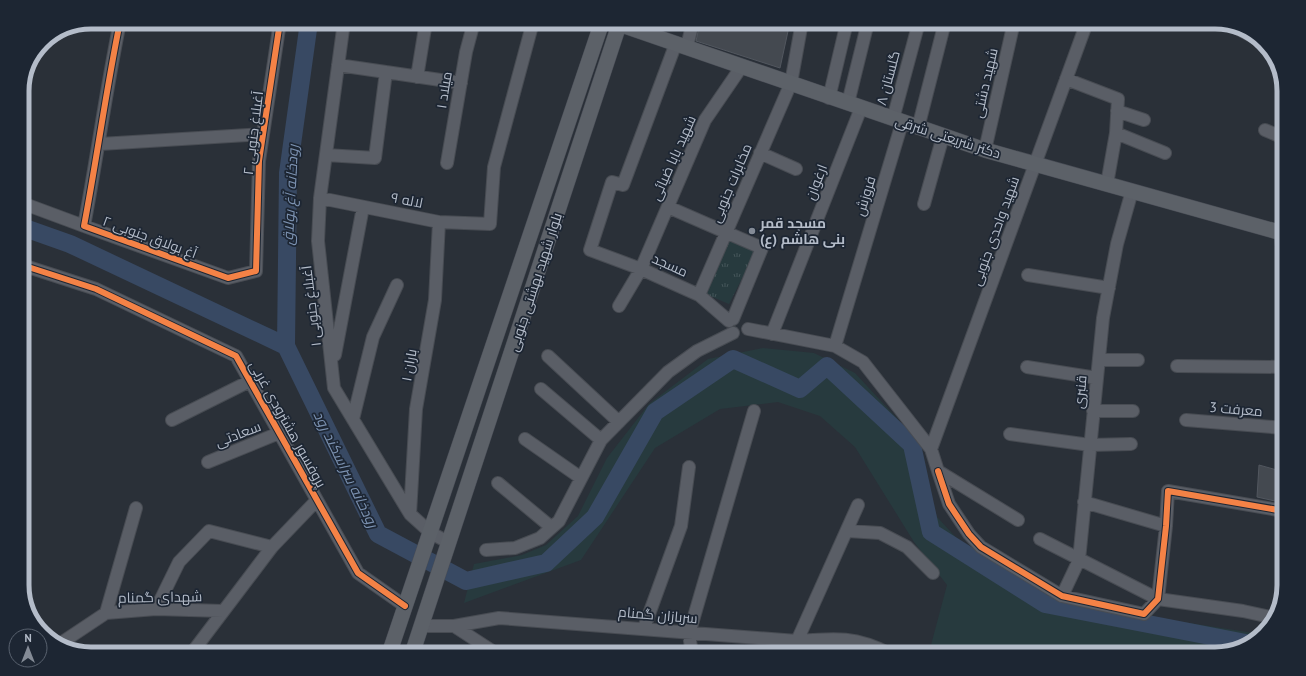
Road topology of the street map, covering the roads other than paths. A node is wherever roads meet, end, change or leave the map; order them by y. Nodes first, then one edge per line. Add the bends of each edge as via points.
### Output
1 (119, 29) edge
2 (279, 29) edge
3 (343, 29) edge
4 (425, 29) edge
5 (473, 29) edge
6 (531, 29) edge
7 (600, 29) edge
8 (615, 29) edge
9 (636, 29) edge
10 (690, 29) edge
11 (801, 29) edge
12 (846, 29) edge
13 (867, 29) edge
14 (918, 29) edge
15 (943, 29) edge
16 (1012, 29) edge
17 (1084, 29) edge
18 (682, 44) junction
19 (338, 65) junction
20 (742, 66) junction
21 (386, 72) junction
22 (418, 76) junction
23 (1066, 79) junction
24 (461, 83) junction
25 (791, 83) junction
26 (829, 98) junction
27 (854, 106) junction
28 (1117, 111) junction
29 (1144, 120) dead end
30 (898, 121) junction
31 (918, 128) junction
32 (1265, 130) dead end
33 (1116, 133) junction
34 (263, 134) junction
35 (1277, 135) edge
36 (943, 136) junction
37 (100, 144) junction
38 (985, 150) junction
39 (760, 153) junction
40 (1165, 153) dead end
41 (326, 155) junction
42 (447, 164) dead end
43 (1036, 164) junction
44 (796, 168) dead end
45 (1107, 184) junction
46 (1132, 191) junction
47 (320, 198) junction
48 (924, 204) dead end
49 (29, 206) edge
50 (668, 206) junction
51 (363, 207) junction
52 (440, 222) junction
53 (84, 226) junction
54 (1277, 227) edge
55 (726, 232) junction
56 (29, 267) edge
57 (641, 269) junction
58 (256, 271) joint
59 (1028, 275) dead end
60 (397, 285) dead end
61 (1109, 288) junction
62 (698, 295) junction
63 (619, 306) dead end
64 (731, 320) junction
65 (748, 329) junction
66 (733, 334) junction
67 (772, 334) junction
68 (835, 346) junction
69 (548, 356) dead end
70 (1099, 360) junction
71 (1138, 360) dead end
72 (1177, 366) dead end
73 (333, 367) junction
74 (1027, 367) dead end
75 (1277, 367) edge
76 (1097, 378) junction
77 (250, 381) junction
78 (541, 389) dead end
79 (754, 411) dead end
80 (1133, 411) dead end
81 (1094, 412) junction
82 (353, 419) junction
83 (172, 420) dead end
84 (1186, 420) dead end
85 (619, 422) junction
86 (1277, 427) edge
87 (279, 433) junction
88 (1010, 434) dead end
89 (525, 439) dead end
90 (601, 440) junction
91 (1131, 444) dead end
92 (1090, 446) junction
93 (931, 449) junction
94 (208, 462) dead end
95 (689, 467) dead end
96 (938, 471) junction
97 (581, 478) junction
98 (498, 483) dead end
99 (317, 500) junction
100 (1084, 502) junction
101 (858, 505) dead end
102 (136, 508) dead end
103 (1277, 510) edge
104 (410, 514) junction
105 (1018, 520) dead end
106 (1166, 526) junction
107 (551, 527) junction
108 (848, 531) junction
109 (1040, 539) dead end
110 (428, 540) junction
111 (272, 547) junction
112 (446, 548) junction
113 (486, 550) dead end
114 (1079, 560) junction
115 (933, 573) dead end
116 (1062, 596) junction
117 (1158, 599) junction
118 (406, 603) junction
119 (156, 609) junction
120 (223, 611) junction
121 (106, 613) junction
122 (1269, 617) edge
123 (421, 626) junction
124 (454, 626) junction
125 (644, 628) junction
126 (689, 634) junction
127 (63, 641) edge
128 (797, 641) junction
129 (196, 647) edge
130 (391, 647) edge
131 (414, 647) edge
132 (486, 647) edge
133 (691, 647) edge
134 (877, 647) edge

1 - 37 street, آغ بولاق جنوبی ۲ via 107,83
2 - 34 street, آغبلاغ جنوبی ۲
3 - 19 street, آغبلاغ جنوبی ۱
4 - 22 street
5 - 24 street, میلاد ۱
6 - 52 street, لاله ۹ via 494,167 490,224
7 - 110 main road, بلوار شهید بهشتی جنوبی
8 - 112 main road, بلوار شهید بهشتی جنوبی
9 - 18 main road, دکتر شریعتی شرقی
10 - 18 street
11 - 25 street, مخابرات جنوبی
12 - 26 street
13 - 27 street, ارغوان
14 - 30 street, گلستان ۸
15 - 31 street
16 - 38 street, شهید دشتی
17 - 23 street, شهید واحدی جنوبی
18 - 20 main road, دکتر شریعتی شرقی
18 - 57 street, مسجد via 623,185 612,182 590,250
19 - 21 street
19 - 41 street, آغبلاغ جنوبی ۱
20 - 25 main road, دکتر شریعتی شرقی
20 - 50 street, شهيد بابا ضيائی via 705,120
21 - 22 street
21 - 41 street via 375,158
22 - 24 street
23 - 28 street via 1118,99
23 - 43 street, شهید واحدی جنوبی
24 - 42 street, میلاد ۱
25 - 26 main road, دکتر شریعتی شرقی
25 - 39 street, مخابرات جنوبی
26 - 27 main road, دکتر شریعتی شرقی
27 - 30 main road, دکتر شریعتی شرقی
27 - 67 street, ارغوان
28 - 29 street
28 - 33 street
30 - 31 main road, دکتر شریعتی شرقی
30 - 68 street, فروزش
31 - 36 main road, دکتر شریعتی شرقی
32 - 35 street
33 - 40 street
33 - 45 street
34 - 37 street
34 - 58 street, آغبلاغ جنوبی ۲ via 259,161
36 - 38 main road, دکتر شریعتی شرقی
36 - 48 street
37 - 53 street, آغ بولاق جنوبی ۲
38 - 43 main road, دکتر شریعتی شرقی
39 - 44 street
39 - 55 street, مخابرات جنوبی
41 - 47 street, آغبلاغ جنوبی ۱
43 - 45 main road, دکتر شریعتی شرقی
43 - 93 street, شهید واحدی جنوبی
45 - 46 main road, دکتر شریعتی شرقی
46 - 54 main road, دکتر شریعتی شرقی
46 - 61 street, قنبری via 1117,244
47 - 51 street, لاله ۹
47 - 73 street, آغبلاغ جنوبی ۱ via 318,241
49 - 53 street
50 - 55 street
50 - 57 street, شهيد بابا ضيائی
51 - 52 street, لاله ۹
51 - 73 street
52 - 104 street, باران ۱ via 435,300 416,410
53 - 58 street, آغ بولاق جنوبی ۲ via 228,278
55 - 62 street, مخابرات جنوبی
55 - 64 street via 762,248
56 - 77 street, پروفسور هشترودی غربی via 96,289 236,356
57 - 62 street, مسجد
57 - 63 street, شهيد بابا ضيائی
59 - 61 street
60 - 82 street via 373,337
61 - 70 street, قنبری
62 - 64 street, مسجد
64 - 65 street via 744,321
64 - 66 street via 728,327
65 - 66 street via 742,336
65 - 67 street
66 - 85 street via 697,352 668,372
67 - 68 street
68 - 93 street via 863,362
69 - 85 street
70 - 71 street
70 - 76 street, قنبری
72 - 75 street
73 - 82 street, آغبلاغ جنوبی ۱ via 334,388
74 - 76 street
76 - 81 street, قنبری
77 - 83 street
77 - 87 street, پروفسور هشترودی غربی
78 - 90 street
79 - 126 street
80 - 81 street
81 - 92 street, قنبری
82 - 104 street, آغبلاغ جنوبی ۱
84 - 86 street, معرفت 3
85 - 90 street
87 - 94 street, سعادتی
87 - 99 street, پروفسور هشترودی غربی
88 - 92 street
89 - 97 street
90 - 97 street
91 - 92 street
92 - 100 street, قنبری
93 - 96 street
95 - 125 street via 681,526
96 - 105 street
96 - 116 street via 949,504 981,547
97 - 107 street via 559,521
98 - 107 street
99 - 111 street
99 - 118 street, پروفسور هشترودی غربی via 358,573
100 - 106 street
100 - 114 street, قنبری
101 - 108 street
102 - 121 street
103 - 106 street via 1168,491
104 - 110 street, آغبلاغ جنوبی ۱
106 - 117 street
107 - 113 street via 540,538 515,548
108 - 115 street via 880,533 907,547
108 - 128 street
109 - 114 street
110 - 112 street, آغبلاغ جنوبی ۱
110 - 118 main road, بلوار شهید بهشتی جنوبی
111 - 119 street via 209,531 179,562
111 - 120 street
112 - 123 main road, بلوار شهید بهشتی جنوبی
114 - 116 street, قنبری
114 - 117 street
116 - 117 street via 1144,614
117 - 122 street
118 - 130 main road
119 - 120 street, شهدای گمنام
119 - 121 street, شهدای گمنام
120 - 129 street
121 - 127 street, شهدای گمنام
123 - 124 street, سربازان گمنام
123 - 131 main road
124 - 125 street, سربازان گمنام via 499,618
124 - 132 street
125 - 126 street, سربازان گمنام
126 - 128 street, سربازان گمنام
126 - 133 street
128 - 134 street, سربازان گمنام via 841,638

